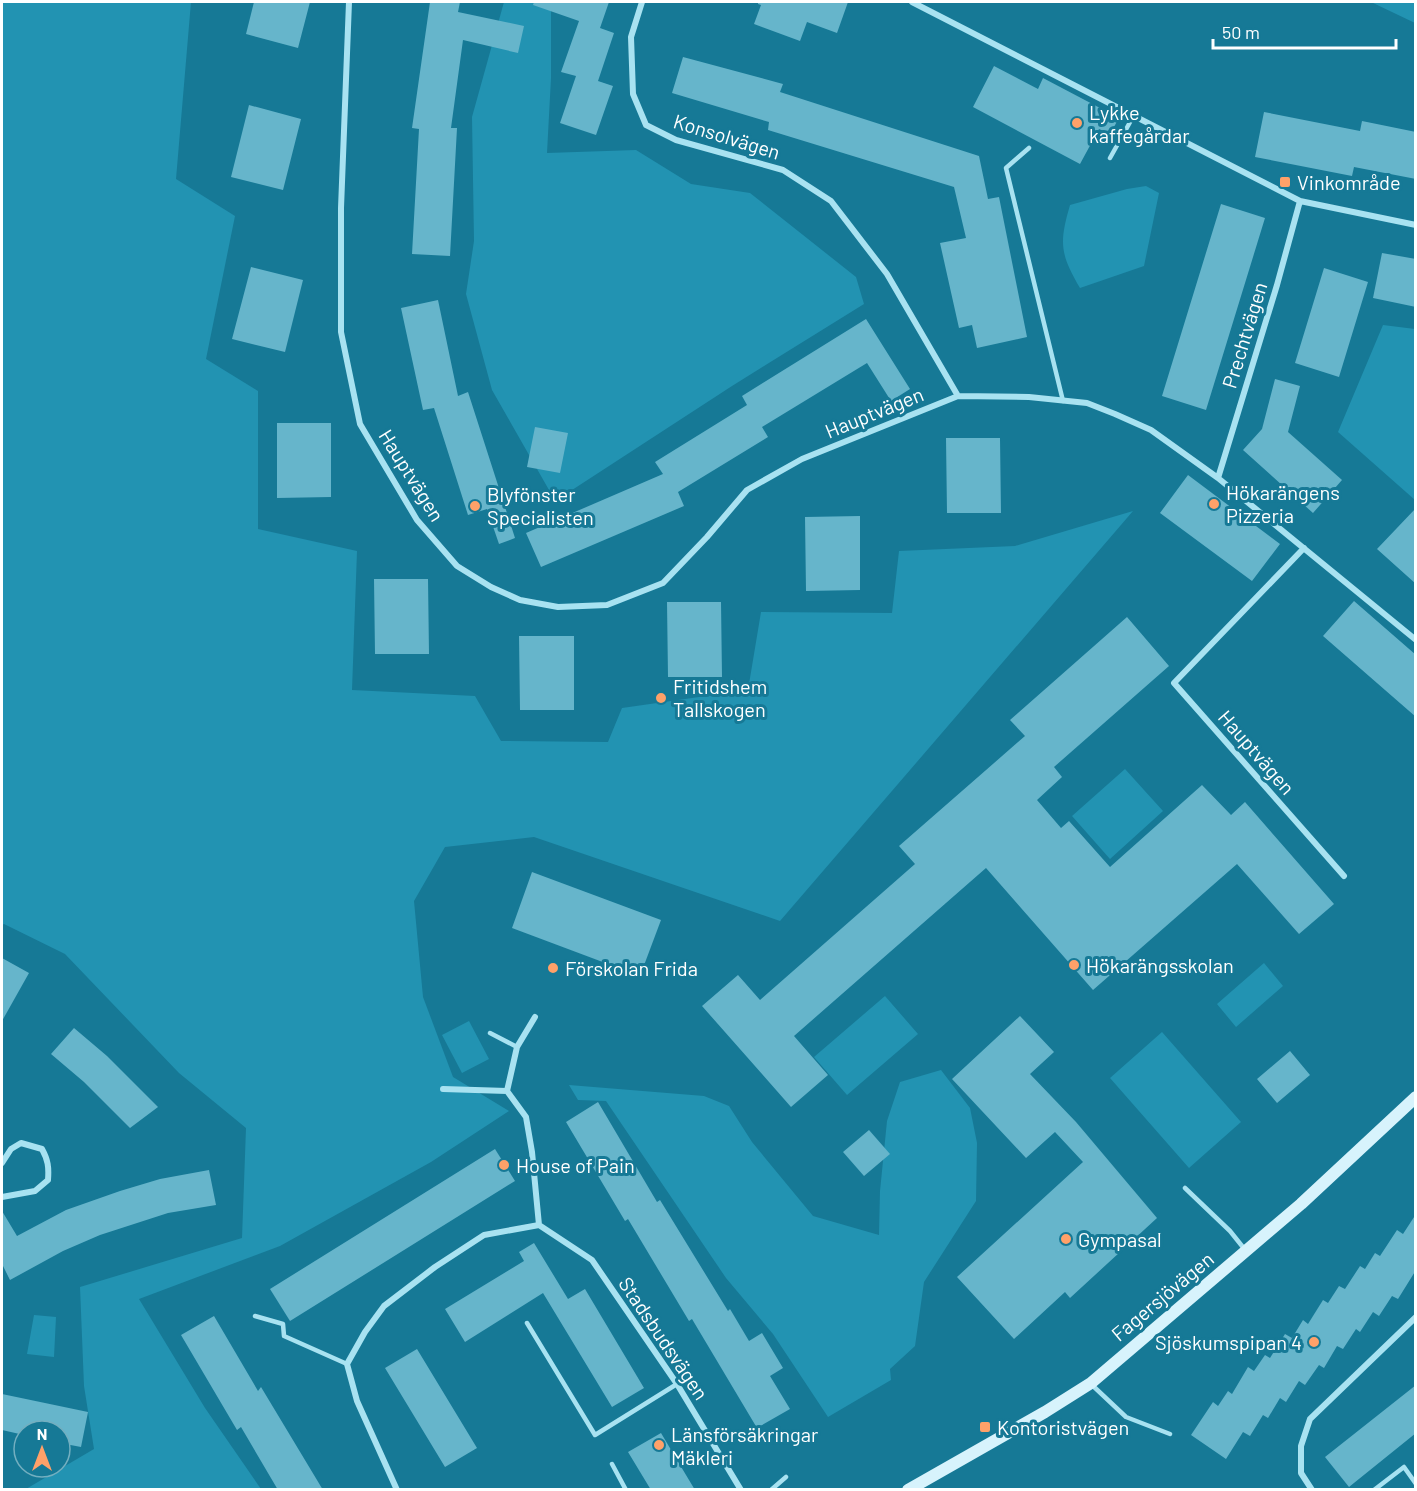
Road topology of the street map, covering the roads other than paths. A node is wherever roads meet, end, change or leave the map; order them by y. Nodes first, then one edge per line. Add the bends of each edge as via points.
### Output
1 (349, 2) edge
2 (642, 2) edge
3 (912, 2) edge
4 (1134, 115) junction
5 (1029, 148) dead end
6 (1110, 158) dead end
7 (1300, 201) junction
8 (1416, 225) edge
9 (958, 396) junction
10 (1063, 401) junction
11 (1218, 478) junction
12 (1304, 548) junction
13 (1416, 640) edge
14 (1344, 876) dead end
15 (535, 1017) dead end
16 (490, 1034) dead end
17 (517, 1047) junction
18 (443, 1089) dead end
19 (507, 1091) junction
20 (1416, 1097) edge
21 (2, 1163) edge
22 (1185, 1188) dead end
23 (2, 1197) edge
24 (539, 1225) junction
25 (1246, 1251) junction
26 (255, 1316) dead end
27 (1416, 1317) edge
28 (527, 1323) dead end
29 (347, 1364) junction
30 (1090, 1383) junction
31 (677, 1384) junction
32 (1170, 1434) dead end
33 (612, 1464) dead end
34 (786, 1477) dead end
35 (1416, 1484) edge
36 (397, 1490) edge
37 (626, 1490) edge
38 (741, 1490) edge
39 (771, 1490) edge
40 (909, 1490) edge
41 (1312, 1490) edge
42 (1374, 1490) edge

1 - 9 street, Hauptvägen via 341,207 341,332 360,424 417,520 457,566 520,600 558,607 607,605 663,583 747,490 802,459
2 - 9 street, Konsolvägen via 631,37 633,94 646,125 676,140 783,170 831,201 887,274
3 - 4 street
4 - 6 lane
4 - 7 street
5 - 10 lane via 1006,168
7 - 8 street
7 - 11 street, Prechtvägen
9 - 10 street, Hauptvägen
10 - 11 street, Hauptvägen via 1087,403 1150,430
11 - 12 street, Hauptvägen
12 - 13 street, Hauptvägen
12 - 14 street, Hauptvägen via 1173,683
15 - 17 street
16 - 17 lane
17 - 19 street
18 - 19 street
19 - 24 street via 526,1117
20 - 25 street, Fagersjövägen
21 - 23 street via 11,1149 21,1143 42,1149 49,1167 48,1180 35,1191
22 - 25 lane
24 - 29 street via 484,1235 435,1267 384,1306
24 - 31 street, Stadsbudsvägen via 592,1260
25 - 30 street, Fagersjövägen
26 - 29 lane via 283,1324 284,1336
27 - 41 street via 1310,1419 1301,1446 1301,1473
28 - 31 lane via 595,1435
29 - 36 street via 357,1401
30 - 32 lane via 1126,1417
30 - 40 street, Fagersjövägen
31 - 38 street, Stadsbudsvägen
33 - 37 lane
34 - 39 lane
35 - 42 lane via 1404,1467

